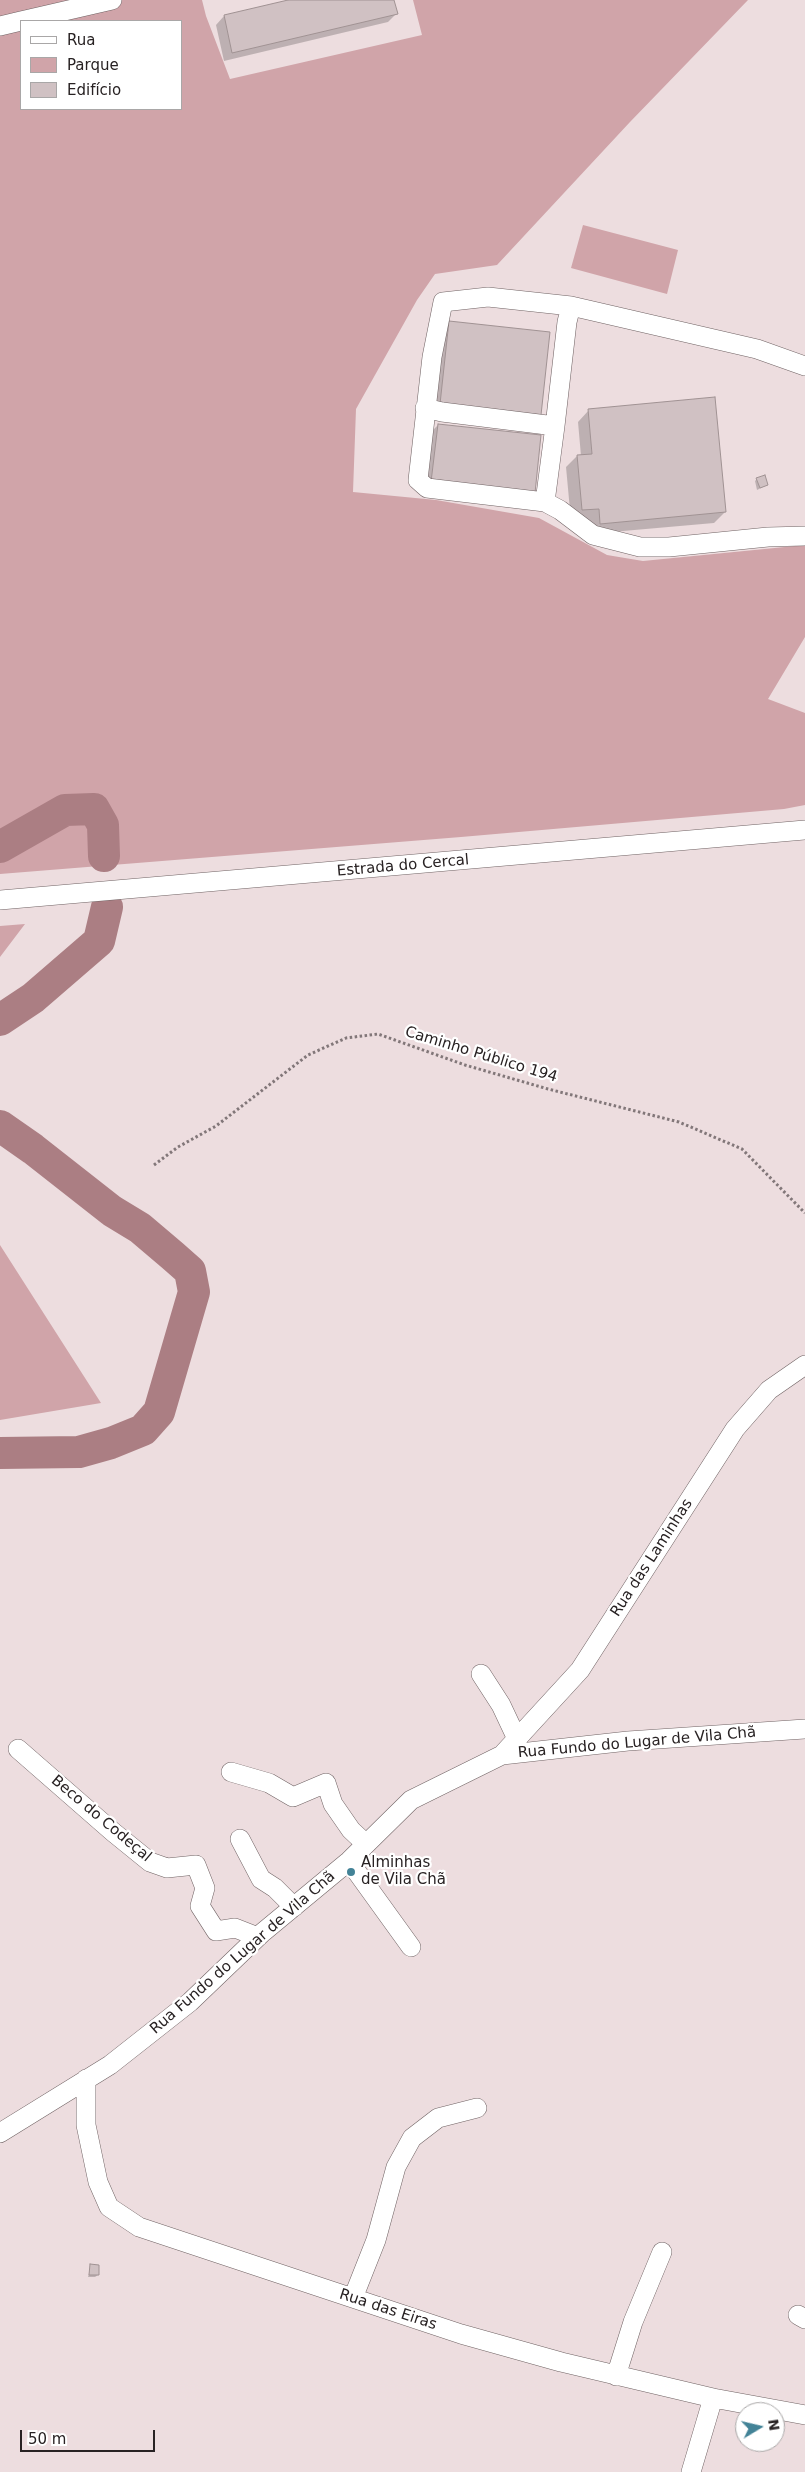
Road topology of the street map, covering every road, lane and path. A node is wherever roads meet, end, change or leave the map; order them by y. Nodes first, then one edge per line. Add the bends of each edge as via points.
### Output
1 (112, 0) edge
2 (25, 20) edge
3 (20, 21) edge
4 (0, 26) edge
5 (571, 306) junction
6 (805, 366) edge
7 (425, 408) junction
8 (555, 426) junction
9 (545, 502) junction
10 (805, 536) edge
11 (805, 830) edge
12 (0, 900) edge
13 (154, 1165) dead end
14 (805, 1213) edge
15 (805, 1365) edge
16 (481, 1674) dead end
17 (805, 1729) edge
18 (517, 1739) junction
19 (18, 1749) dead end
20 (502, 1755) junction
21 (231, 1772) dead end
22 (240, 1839) dead end
23 (366, 1844) junction
24 (349, 1861) junction
25 (294, 1907) junction
26 (258, 1937) junction
27 (411, 1947) dead end
28 (86, 2079) junction
29 (477, 2108) dead end
30 (0, 2133) edge
31 (662, 2252) dead end
32 (353, 2298) junction
33 (616, 2376) junction
34 (713, 2398) junction
35 (805, 2415) edge
36 (691, 2472) edge

1 - 2 street
3 - 4 street
5 - 6 street via 757,349
5 - 7 street via 488,296 443,302
5 - 8 street
7 - 8 street
7 - 9 street via 418,480 427,488
8 - 9 street
9 - 10 street via 592,535 640,547
11 - 12 street, Estrada do Cercal
13 - 14 path, Caminho Público 194 via 178,1146 216,1126 308,1055 346,1038 378,1034 474,1067 679,1122 742,1149
15 - 18 street, Rua das Laminhas via 769,1390 735,1430 580,1670
16 - 18 street
17 - 20 street, Rua Fundo do Lugar de Vila Chã via 628,1741
18 - 20 street, Rua das Laminhas
19 - 26 street, Beco do Codeçal via 150,1862 167,1868 196,1865 205,1888 200,1906 216,1931 235,1928
20 - 23 street, Rua Fundo do Lugar de Vila Chã via 411,1800
21 - 23 street via 269,1782 293,1797 326,1782 333,1804 351,1830
22 - 25 street via 261,1879
23 - 24 street, Rua Fundo do Lugar de Vila Chã
24 - 25 street, Rua Fundo do Lugar de Vila Chã
24 - 27 street
25 - 26 street, Rua Fundo do Lugar de Vila Chã
26 - 28 street, Rua Fundo do Lugar de Vila Chã via 190,2002 110,2065
28 - 30 street, Rua Fundo do Lugar de Vila Chã
28 - 32 street, Rua das Eiras via 86,2125 98,2182 109,2208 139,2227
29 - 32 street via 438,2118 412,2138 396,2167 376,2240
31 - 33 street via 633,2322
32 - 33 street, Rua das Eiras via 461,2334
33 - 34 street, Rua das Eiras
34 - 35 street, Rua das Eiras
34 - 36 street

